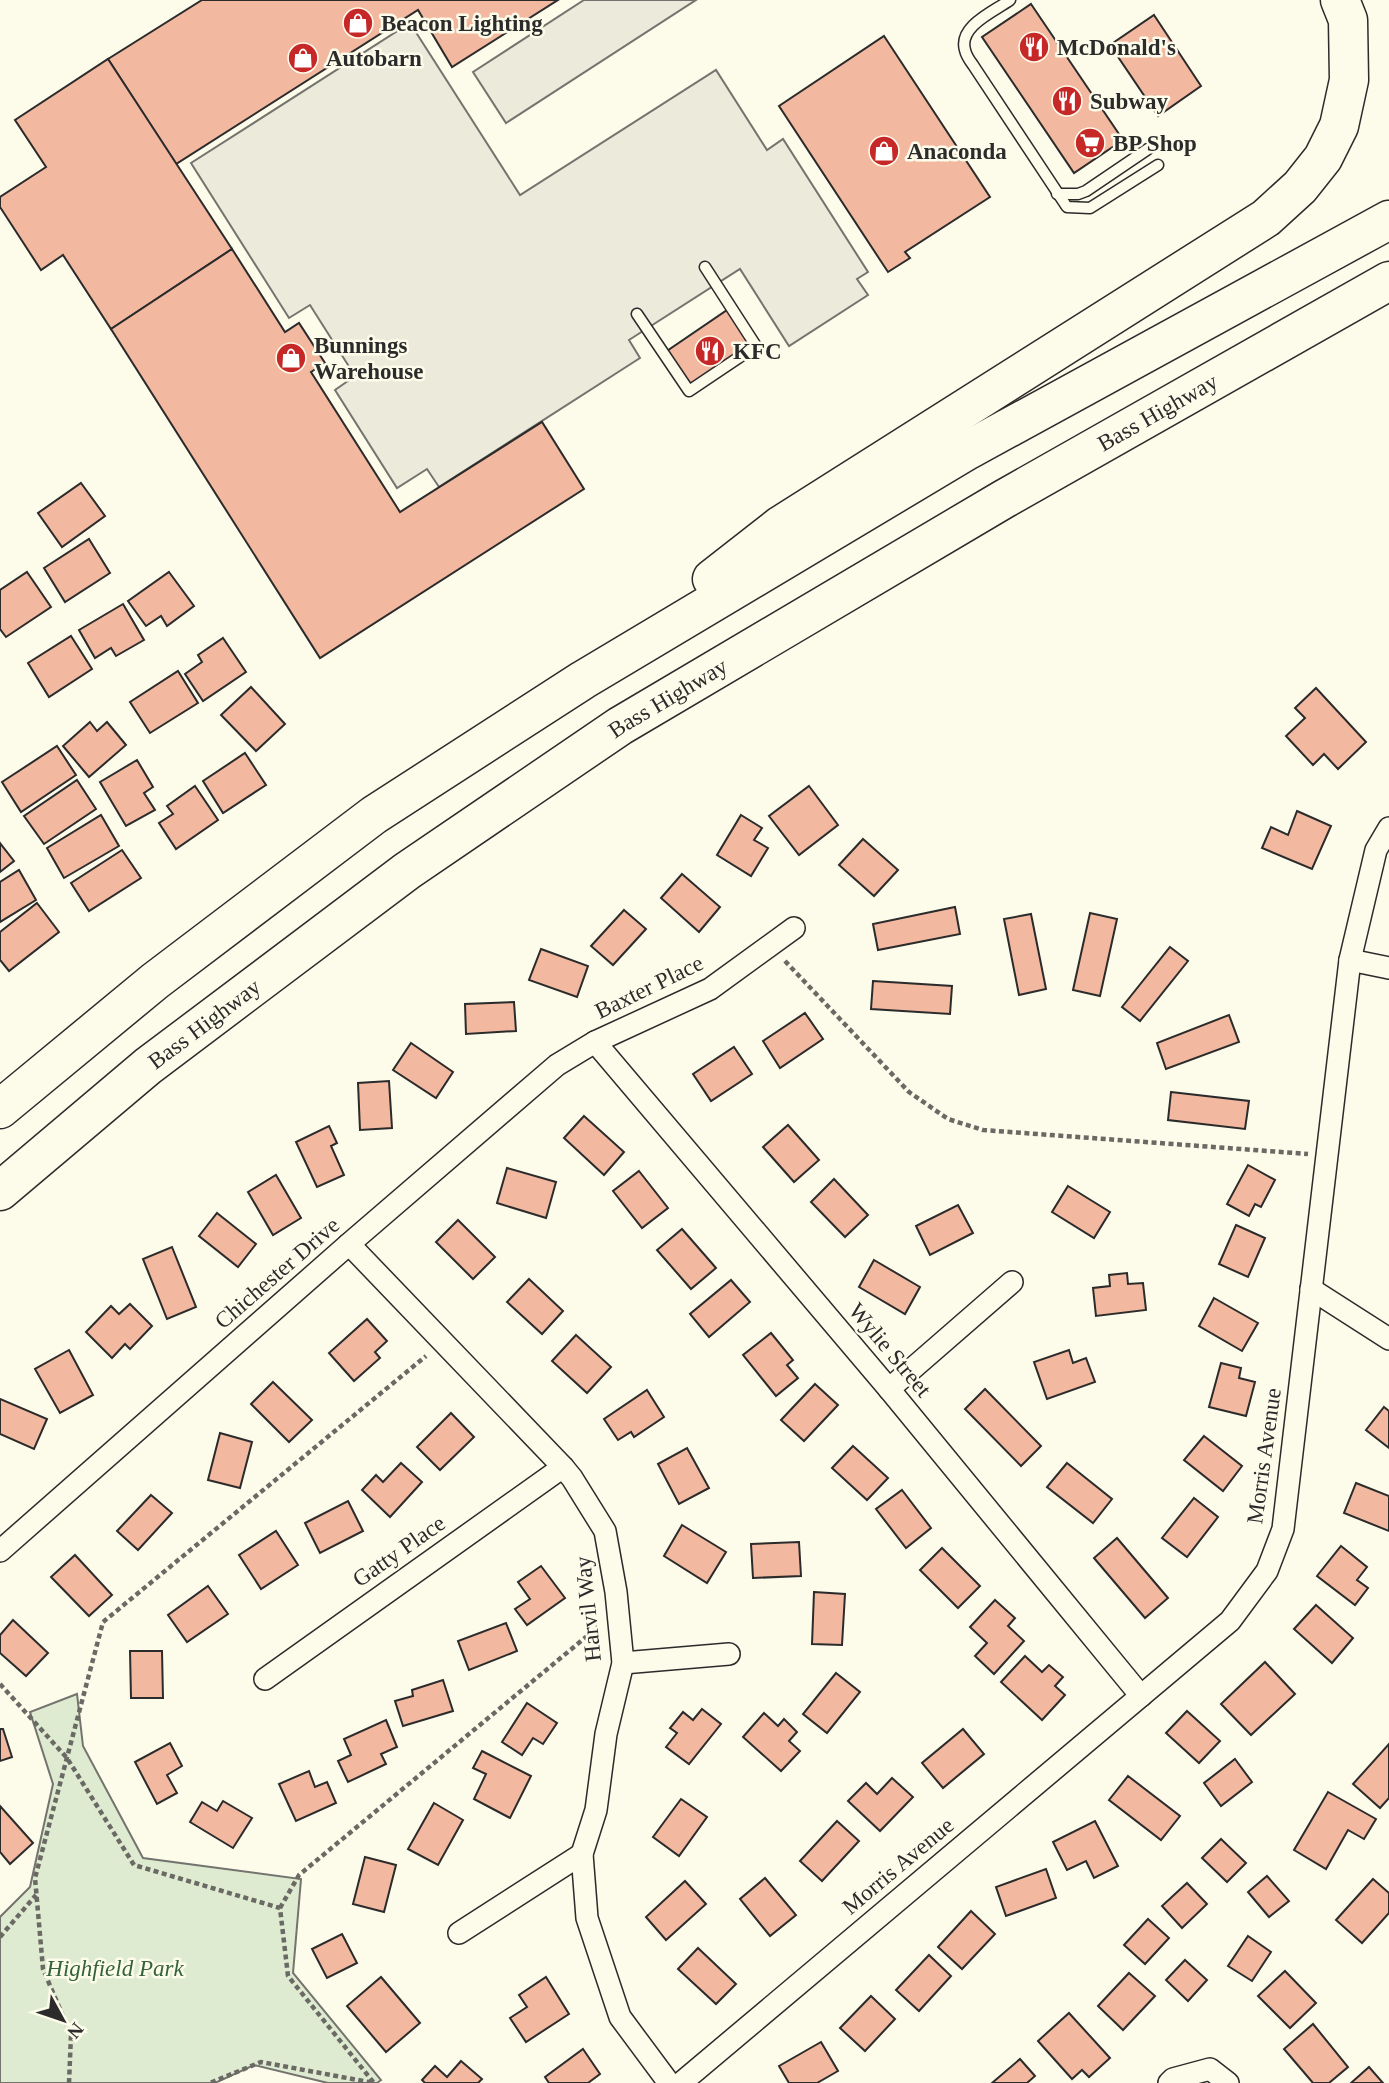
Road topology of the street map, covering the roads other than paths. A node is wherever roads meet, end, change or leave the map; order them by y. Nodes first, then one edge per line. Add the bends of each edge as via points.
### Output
1 (1010, 0) edge
2 (1340, 0) edge
3 (1148, 149) dead end
4 (1158, 165) dead end
5 (1058, 194) junction
6 (1389, 220) edge
7 (705, 267) dead end
8 (1389, 281) edge
9 (637, 314) dead end
10 (583, 680) junction
11 (1389, 828) edge
12 (794, 928) dead end
13 (1350, 960) junction
14 (1389, 968) edge
15 (595, 1042) junction
16 (0, 1110) edge
17 (0, 1191) edge
18 (349, 1244) junction
19 (1012, 1282) dead end
20 (1311, 1289) junction
21 (1389, 1339) edge
22 (888, 1389) junction
23 (563, 1467) junction
24 (0, 1551) edge
25 (729, 1654) dead end
26 (623, 1662) junction
27 (265, 1678) dead end
28 (1141, 1696) junction
29 (582, 1854) junction
30 (459, 1933) dead end
31 (669, 2083) edge
32 (681, 2083) edge
33 (1169, 2083) edge
34 (1228, 2083) edge

1 - 5 lane via 971,27 964,49
2 - 10 highway via 1348,20 1349,80 1339,126 1323,158 1300,187 1266,218 781,525
3 - 5 lane via 1086,191
4 - 5 lane via 1090,208 1068,207
6 - 10 highway via 968,450
7 - 9 lane via 756,346 689,391
8 - 17 highway, Bass Highway via 1004,499 620,726 407,871 148,1066
10 - 16 highway via 374,815 155,981
11 - 13 street, Morris Avenue via 1376,850
12 - 15 street, Baxter Place via 710,989
13 - 14 street
13 - 20 street, Morris Avenue
15 - 18 street, Chichester Drive via 557,1065
15 - 22 street, Wylie Street
18 - 23 street, Harvil Way
18 - 24 street, Chichester Drive
19 - 22 street
20 - 21 street
20 - 28 street, Morris Avenue via 1283,1529 1266,1571 1230,1620
22 - 28 street, Wylie Street
23 - 26 street, Harvil Way via 605,1531
23 - 27 street, Gatty Place
25 - 26 street
26 - 29 street, Harvil Way via 606,1734 596,1810
28 - 32 street, Morris Avenue
29 - 30 street
29 - 31 street, Harvil Way via 587,1918 620,2017
33 - 34 street via 1210,2069

